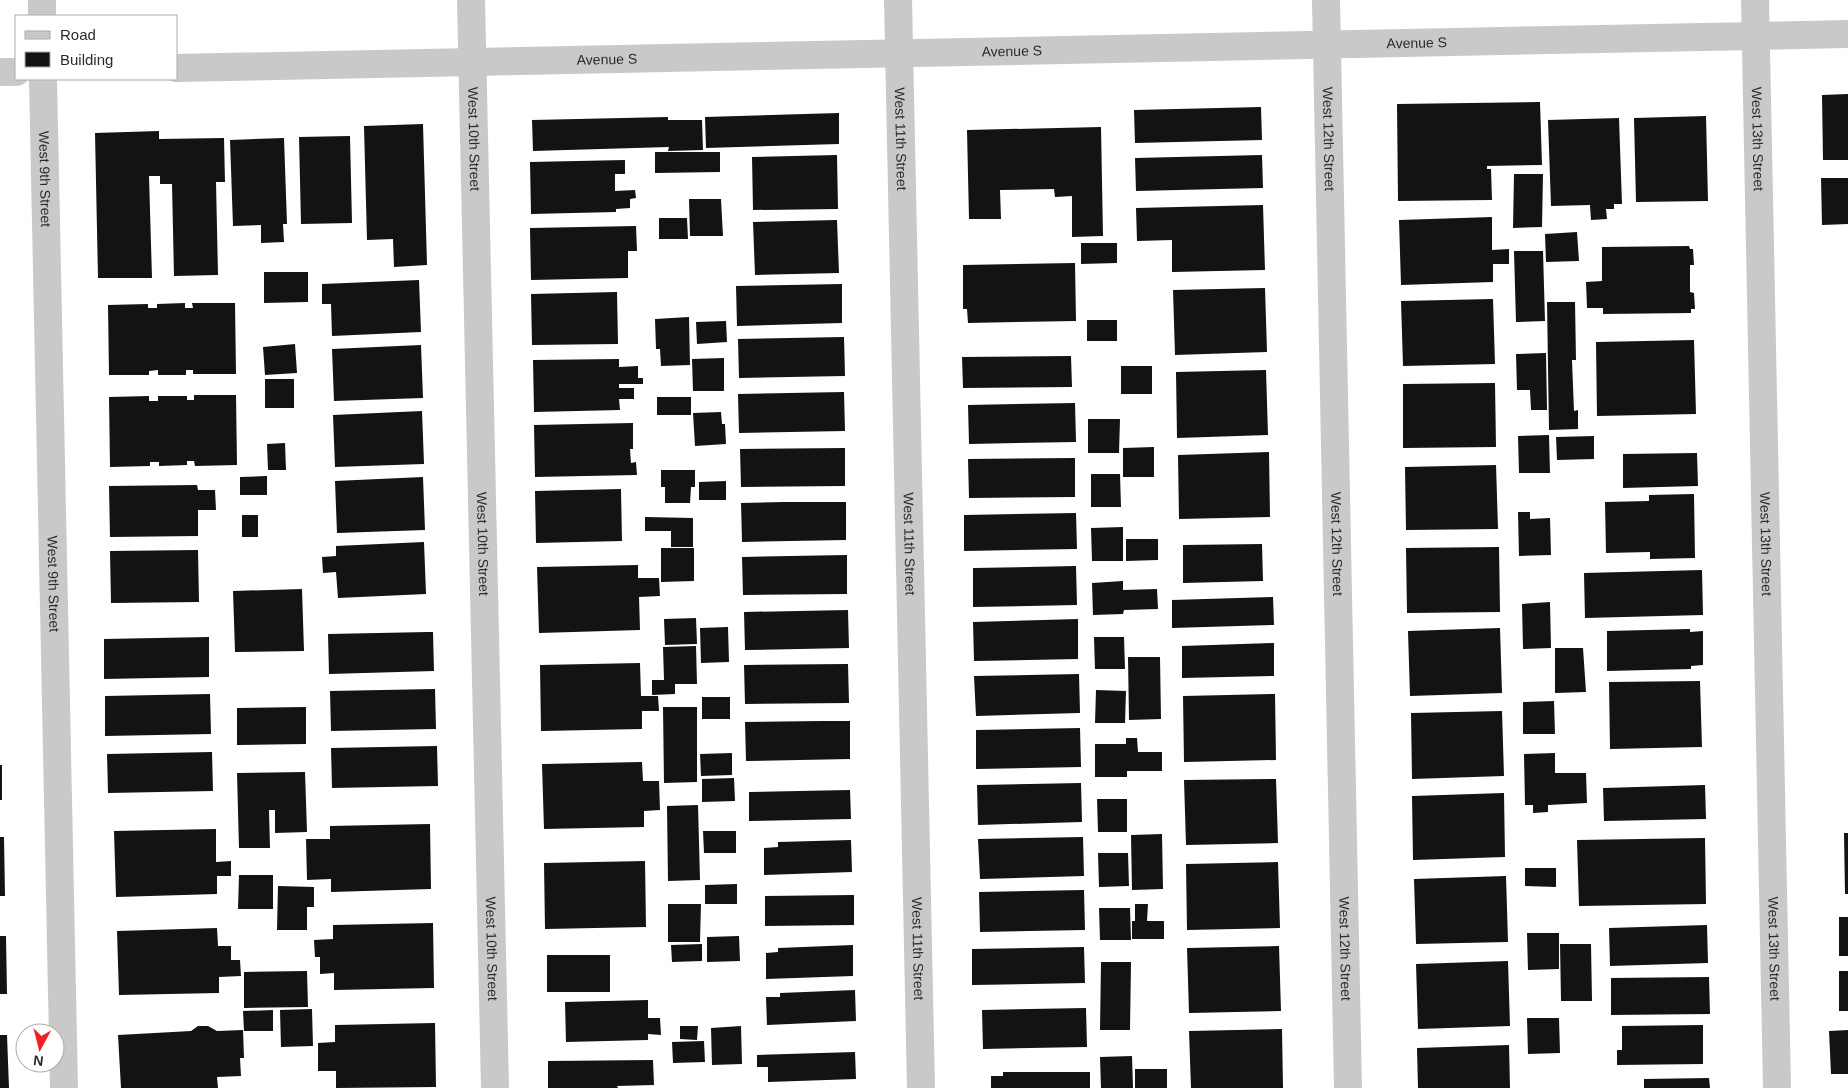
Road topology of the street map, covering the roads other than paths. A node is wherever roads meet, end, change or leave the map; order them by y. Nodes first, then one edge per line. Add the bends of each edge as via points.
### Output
1 (42, 0) edge
2 (470, 0) edge
3 (898, 0) edge
4 (1326, 0) edge
5 (1755, 0) edge
6 (42, 15) edge
7 (1848, 34) edge
8 (1756, 36) junction
9 (1327, 44) junction
10 (899, 54) junction
11 (472, 62) junction
12 (178, 68) edge
13 (0, 72) edge
14 (15, 72) edge
15 (43, 80) edge
16 (64, 1088) edge
17 (495, 1088) edge
18 (921, 1088) edge
19 (1348, 1088) edge
20 (1777, 1088) edge

1 - 6 street
2 - 11 street, West 10th Street
3 - 10 street, West 11th Street
4 - 9 street, West 12th Street
5 - 8 street, West 13th Street
7 - 8 street, Avenue S
8 - 9 street, Avenue S
8 - 20 street, West 13th Street
9 - 10 street, Avenue S
9 - 19 street, West 12th Street
10 - 11 street, Avenue S
10 - 18 street, West 11th Street
11 - 12 street, Avenue S
11 - 17 street, West 10th Street
13 - 14 street
15 - 16 street, West 9th Street

